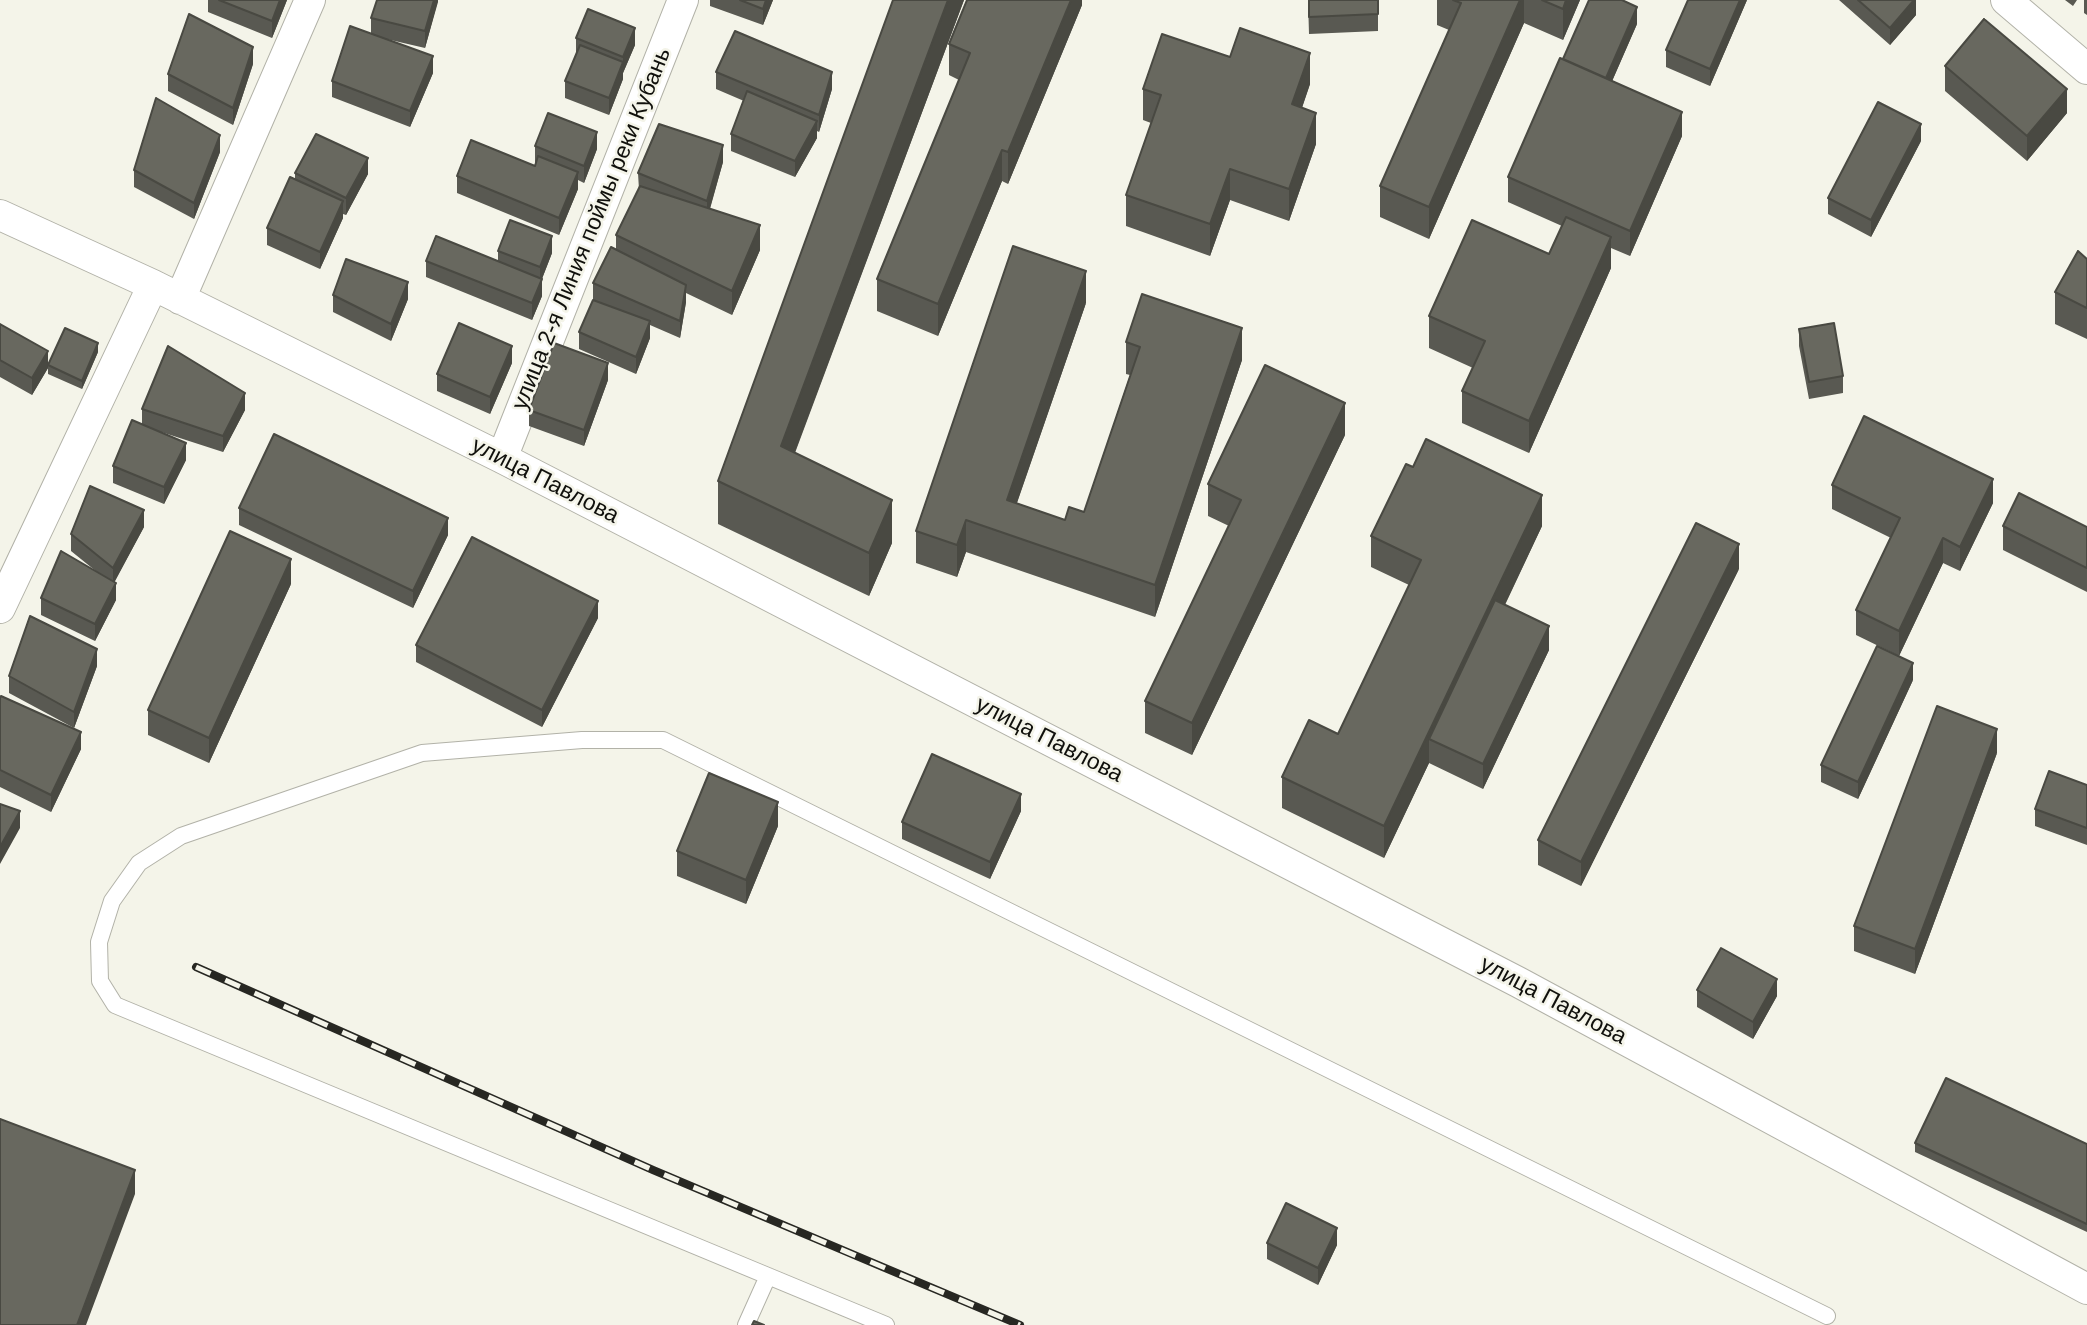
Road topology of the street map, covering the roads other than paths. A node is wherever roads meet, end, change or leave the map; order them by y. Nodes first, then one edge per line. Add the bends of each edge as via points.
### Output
1 (310, 0) edge
2 (683, 0) edge
3 (2006, 0) edge
4 (2087, 69) edge
5 (0, 215) edge
6 (153, 285) junction
7 (180, 299) junction
8 (502, 458) junction
9 (0, 608) edge
10 (768, 1276) junction
11 (2087, 1289) edge
12 (1827, 1316) dead end
13 (746, 1325) edge
14 (886, 1325) edge

1 - 7 street
2 - 8 street, улица 2-я Линия поймы реки Кубань
3 - 4 street
5 - 6 street, улица Павлова
6 - 7 street, улица Павлова
6 - 9 street
7 - 8 street, улица Павлова
8 - 11 street, улица Павлова via 1518,982
10 - 12 lane via 115,1005 100,981 99,942 113,901 139,863 181,836 422,753 582,740 663,740
10 - 13 lane
10 - 14 lane

